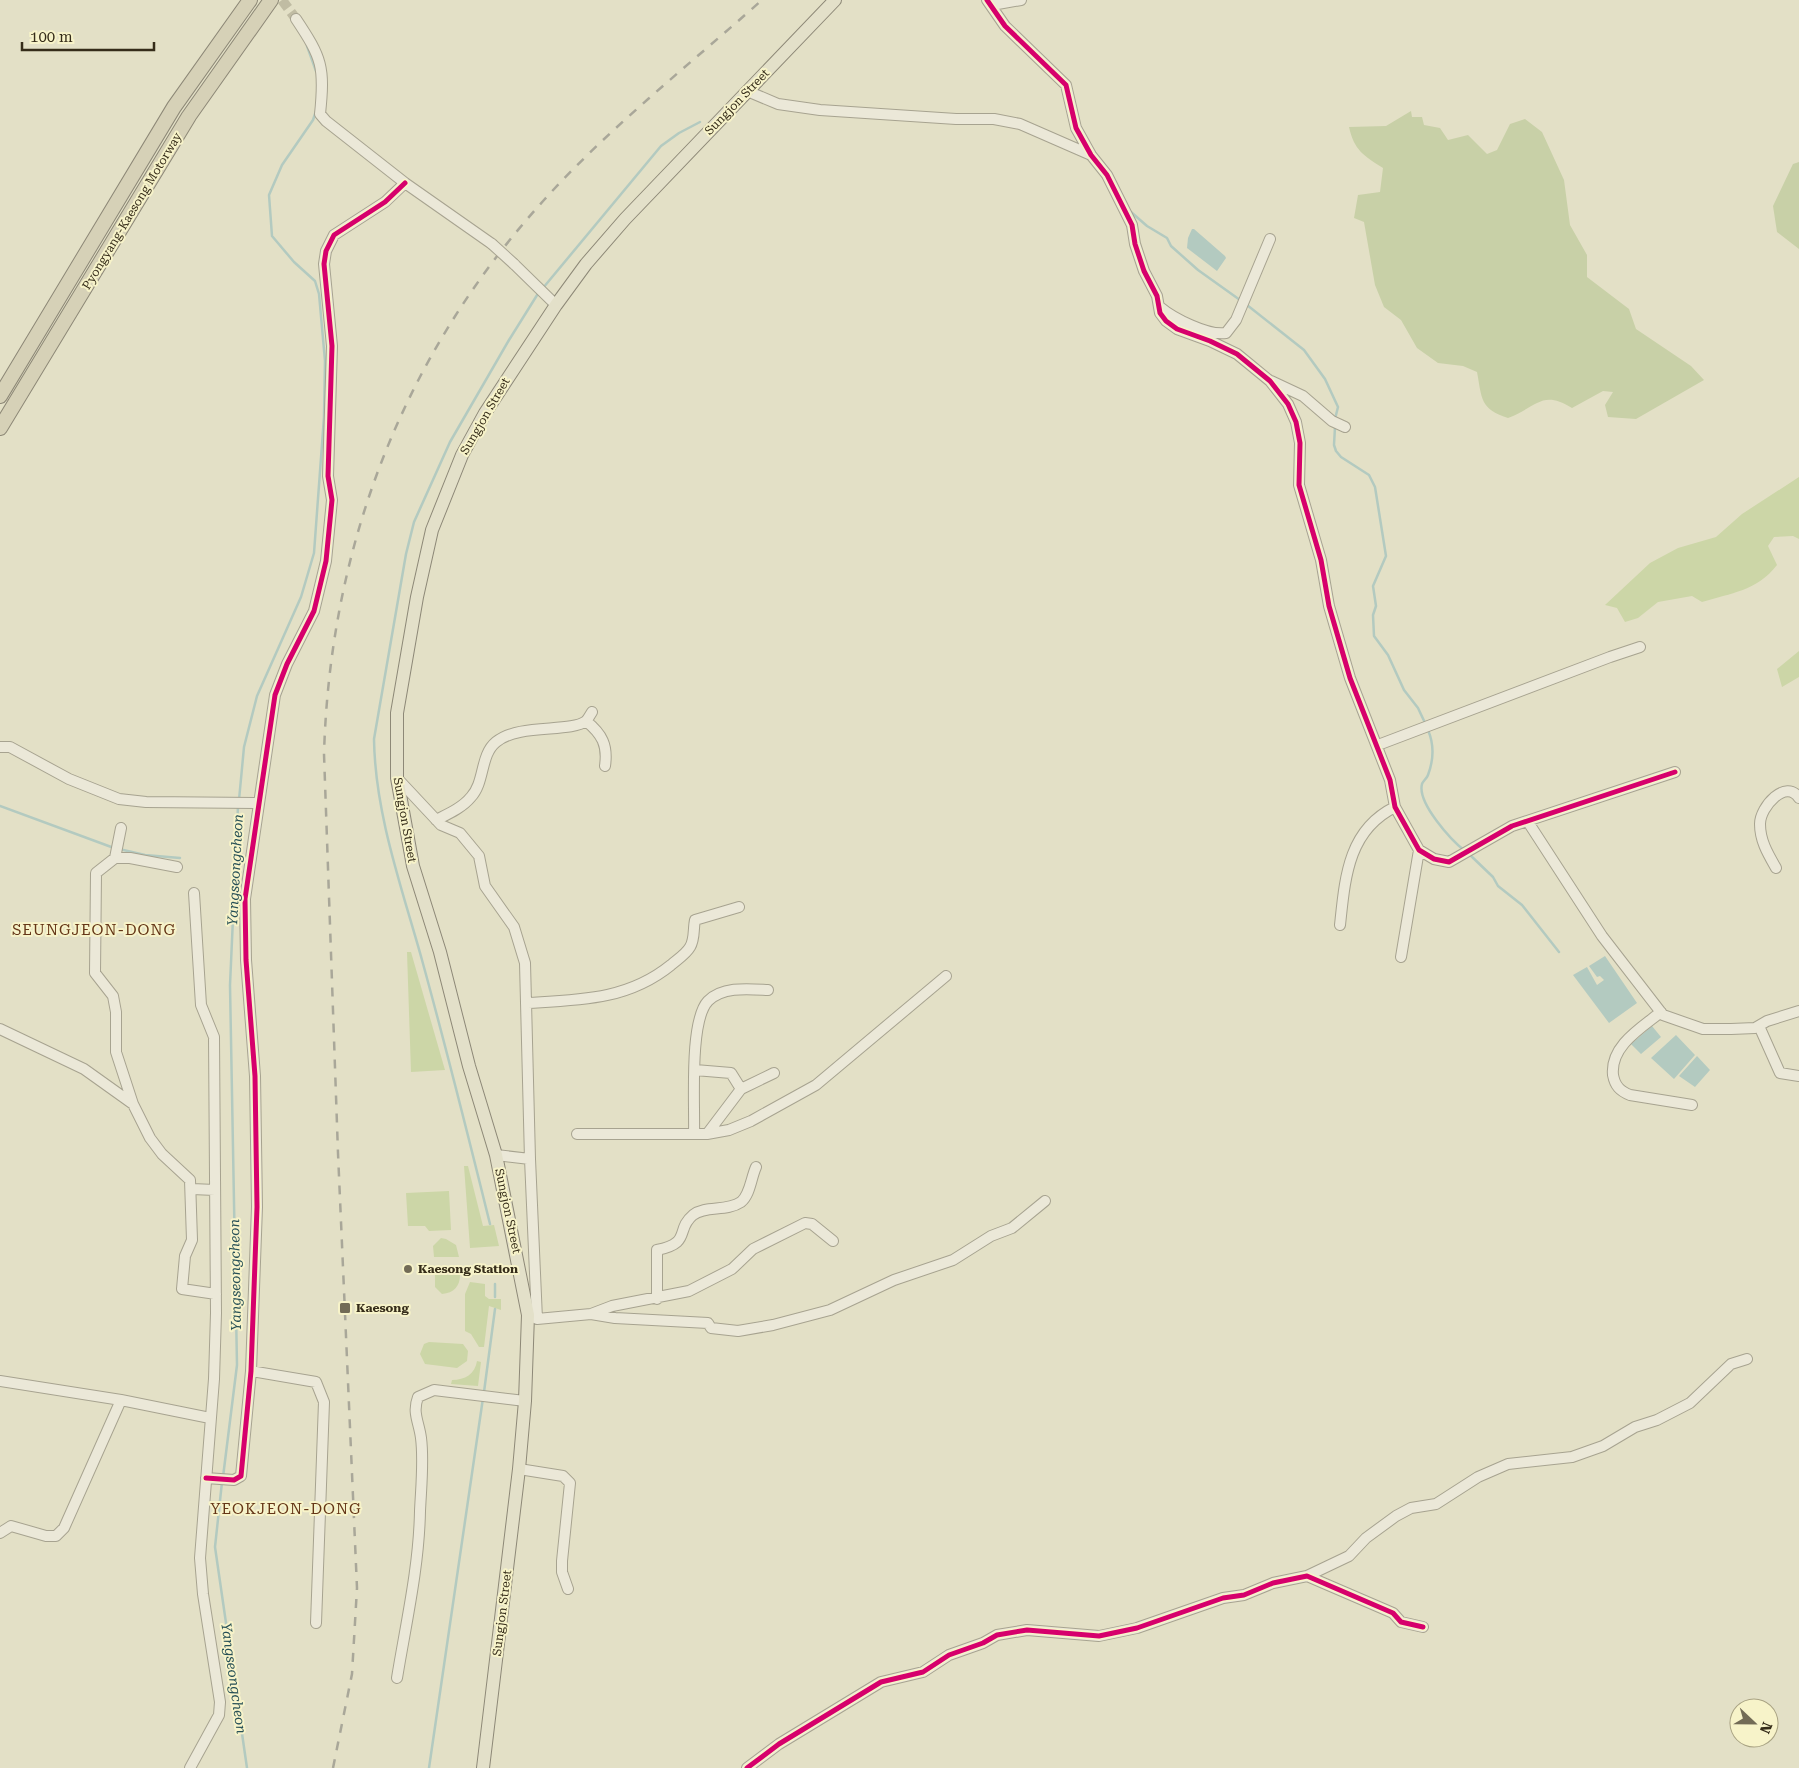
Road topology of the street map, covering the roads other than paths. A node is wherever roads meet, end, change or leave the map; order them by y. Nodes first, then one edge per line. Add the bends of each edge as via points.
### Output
1 (250, 0) edge
2 (271, 0) edge
3 (835, 0) edge
4 (1021, 0) edge
5 (990, 2) edge
6 (296, 19) tunnel mouth
7 (747, 91) junction
8 (1091, 155) junction
9 (405, 183) junction
10 (1270, 239) dead end
11 (556, 305) junction
12 (1159, 307) junction
13 (1270, 381) junction
14 (0, 396) edge
15 (1339, 424) dead end
16 (0, 428) edge
17 (1640, 647) dead end
18 (592, 712) dead end
19 (586, 721) junction
20 (1378, 745) junction
21 (0, 747) edge
22 (605, 766) dead end
23 (1675, 772) dead end
24 (397, 778) junction
25 (1799, 798) edge
26 (259, 803) junction
27 (1395, 806) junction
28 (436, 820) junction
29 (1528, 822) junction
30 (121, 828) dead end
31 (1419, 850) junction
32 (115, 856) junction
33 (177, 868) dead end
34 (1776, 868) dead end
35 (194, 894) dead end
36 (739, 907) dead end
37 (1340, 925) dead end
38 (1401, 957) dead end
39 (946, 976) dead end
40 (768, 990) dead end
41 (526, 1002) junction
42 (1799, 1011) edge
43 (1661, 1012) junction
44 (1758, 1026) junction
45 (0, 1029) edge
46 (695, 1070) junction
47 (774, 1073) dead end
48 (1799, 1076) edge
49 (741, 1089) junction
50 (133, 1104) junction
51 (1692, 1105) dead end
52 (577, 1134) dead end
53 (694, 1134) junction
54 (707, 1134) junction
55 (496, 1155) junction
56 (530, 1159) junction
57 (756, 1167) dead end
58 (192, 1189) junction
59 (215, 1190) junction
60 (1045, 1201) dead end
61 (833, 1242) dead end
62 (216, 1294) junction
63 (657, 1299) junction
64 (591, 1314) junction
65 (532, 1317) junction
66 (1747, 1358) dead end
67 (251, 1371) junction
68 (0, 1381) edge
69 (121, 1400) junction
70 (525, 1401) junction
71 (210, 1418) junction
72 (519, 1469) junction
73 (210, 1479) junction
74 (0, 1533) edge
75 (1308, 1576) junction
76 (568, 1589) dead end
77 (316, 1623) dead end
78 (1423, 1627) dead end
79 (396, 1678) dead end
80 (190, 1768) edge
81 (483, 1768) edge
82 (746, 1768) edge

1 - 14 highway, Pyongyang-Kaesong Motorway via 174,108
2 - 16 highway, Pyongyang-Kaesong Motorway via 189,116
3 - 7 main road, Sungjon Street
4 - 5 street
5 - 8 street via 1005,26 1066,85 1076,128
6 - 9 street via 316,48 322,64 320,114
7 - 8 street via 778,104 820,110 994,119 1020,124
7 - 11 main road, Sungjon Street via 618,227
8 - 12 street via 1107,175 1132,225 1135,244
9 - 11 street, bridge via 492,244
9 - 26 street via 385,202 334,235 326,251 324,264 332,346 328,476 332,500 326,561 314,611 275,695
10 - 12 street via 1232,329 1219,334 1169,315
11 - 24 main road, Sungjon Street via 484,413 462,455 432,530 397,712
12 - 13 street via 1166,321 1177,330 1237,354
13 - 15 street via 1303,396
13 - 20 street via 1288,404 1296,422 1300,443 1299,485 1321,560 1329,606 1350,678
17 - 20 street
18 - 19 street
19 - 22 street via 606,744
19 - 28 street via 574,726 534,729 496,742 487,756 472,797
20 - 27 street
21 - 26 street via 10,747 69,779 119,799
23 - 29 street
24 - 28 street
24 - 55 main road, Sungjon Street via 413,866
25 - 34 street via 1792,793 1774,796 1761,814 1763,843
26 - 67 street via 245,899 255,1076 258,1207
27 - 31 street
27 - 37 street via 1367,827 1357,842 1346,876
28 - 41 street via 447,829 460,832 479,856 485,886 514,927 526,963
29 - 31 street via 1512,826 1449,862 1434,859
29 - 43 street via 1602,936
30 - 32 street
31 - 38 street
32 - 33 street
32 - 50 street via 96,873 95,973 113,996 116,1052
35 - 59 street via 201,1005 214,1038
36 - 41 street via 694,920 692,945 686,953 660,974 623,993 582,1000
39 - 54 street via 816,1085 751,1121
40 - 46 street via 737,989 709,1000 698,1020
41 - 56 street
42 - 44 street
43 - 44 street via 1704,1029
43 - 51 street via 1617,1052 1614,1079 1622,1091 1630,1095
44 - 48 street via 1780,1073
45 - 50 street via 84,1069
46 - 49 street via 731,1073
46 - 53 street
47 - 49 street
49 - 54 street
50 - 58 street via 150,1138 190,1180
52 - 53 street
53 - 54 street
55 - 56 street
55 - 65 main road, Sungjon Street
56 - 65 street
57 - 63 street via 747,1196 741,1202 726,1209 701,1210 694,1214 678,1242 657,1250
58 - 59 street
58 - 62 street via 192,1240 185,1256 182,1289
59 - 62 street
60 - 64 street via 1012,1228 991,1236 953,1260 894,1280 830,1310 773,1325 738,1331 712,1328 708,1323
61 - 63 street via 812,1224 805,1223 753,1249 732,1269 711,1280 689,1291
62 - 71 street
63 - 64 street via 612,1306
64 - 65 street
65 - 70 main road, Sungjon Street
66 - 75 street via 1731,1364 1690,1403 1657,1420 1572,1457 1508,1464 1478,1477 1436,1504 1411,1508 1396,1516 1366,1538 1349,1556
67 - 73 street via 241,1476 234,1480
67 - 77 street via 316,1382 324,1402
68 - 69 street
69 - 71 street
69 - 74 street via 64,1528 56,1536 11,1526
70 - 72 main road, Sungjon Street
70 - 79 street via 434,1390 418,1397 415,1406 421,1437 420,1513 415,1569
71 - 73 street
72 - 76 street via 563,1476 570,1483 562,1561
72 - 81 main road, Sungjon Street
73 - 80 street via 200,1558 220,1702 219,1715
75 - 78 street via 1393,1613 1401,1622
75 - 82 street via 1273,1583 1137,1628 1099,1636 1026,1630 998,1636 949,1655 923,1672 881,1682 779,1744

